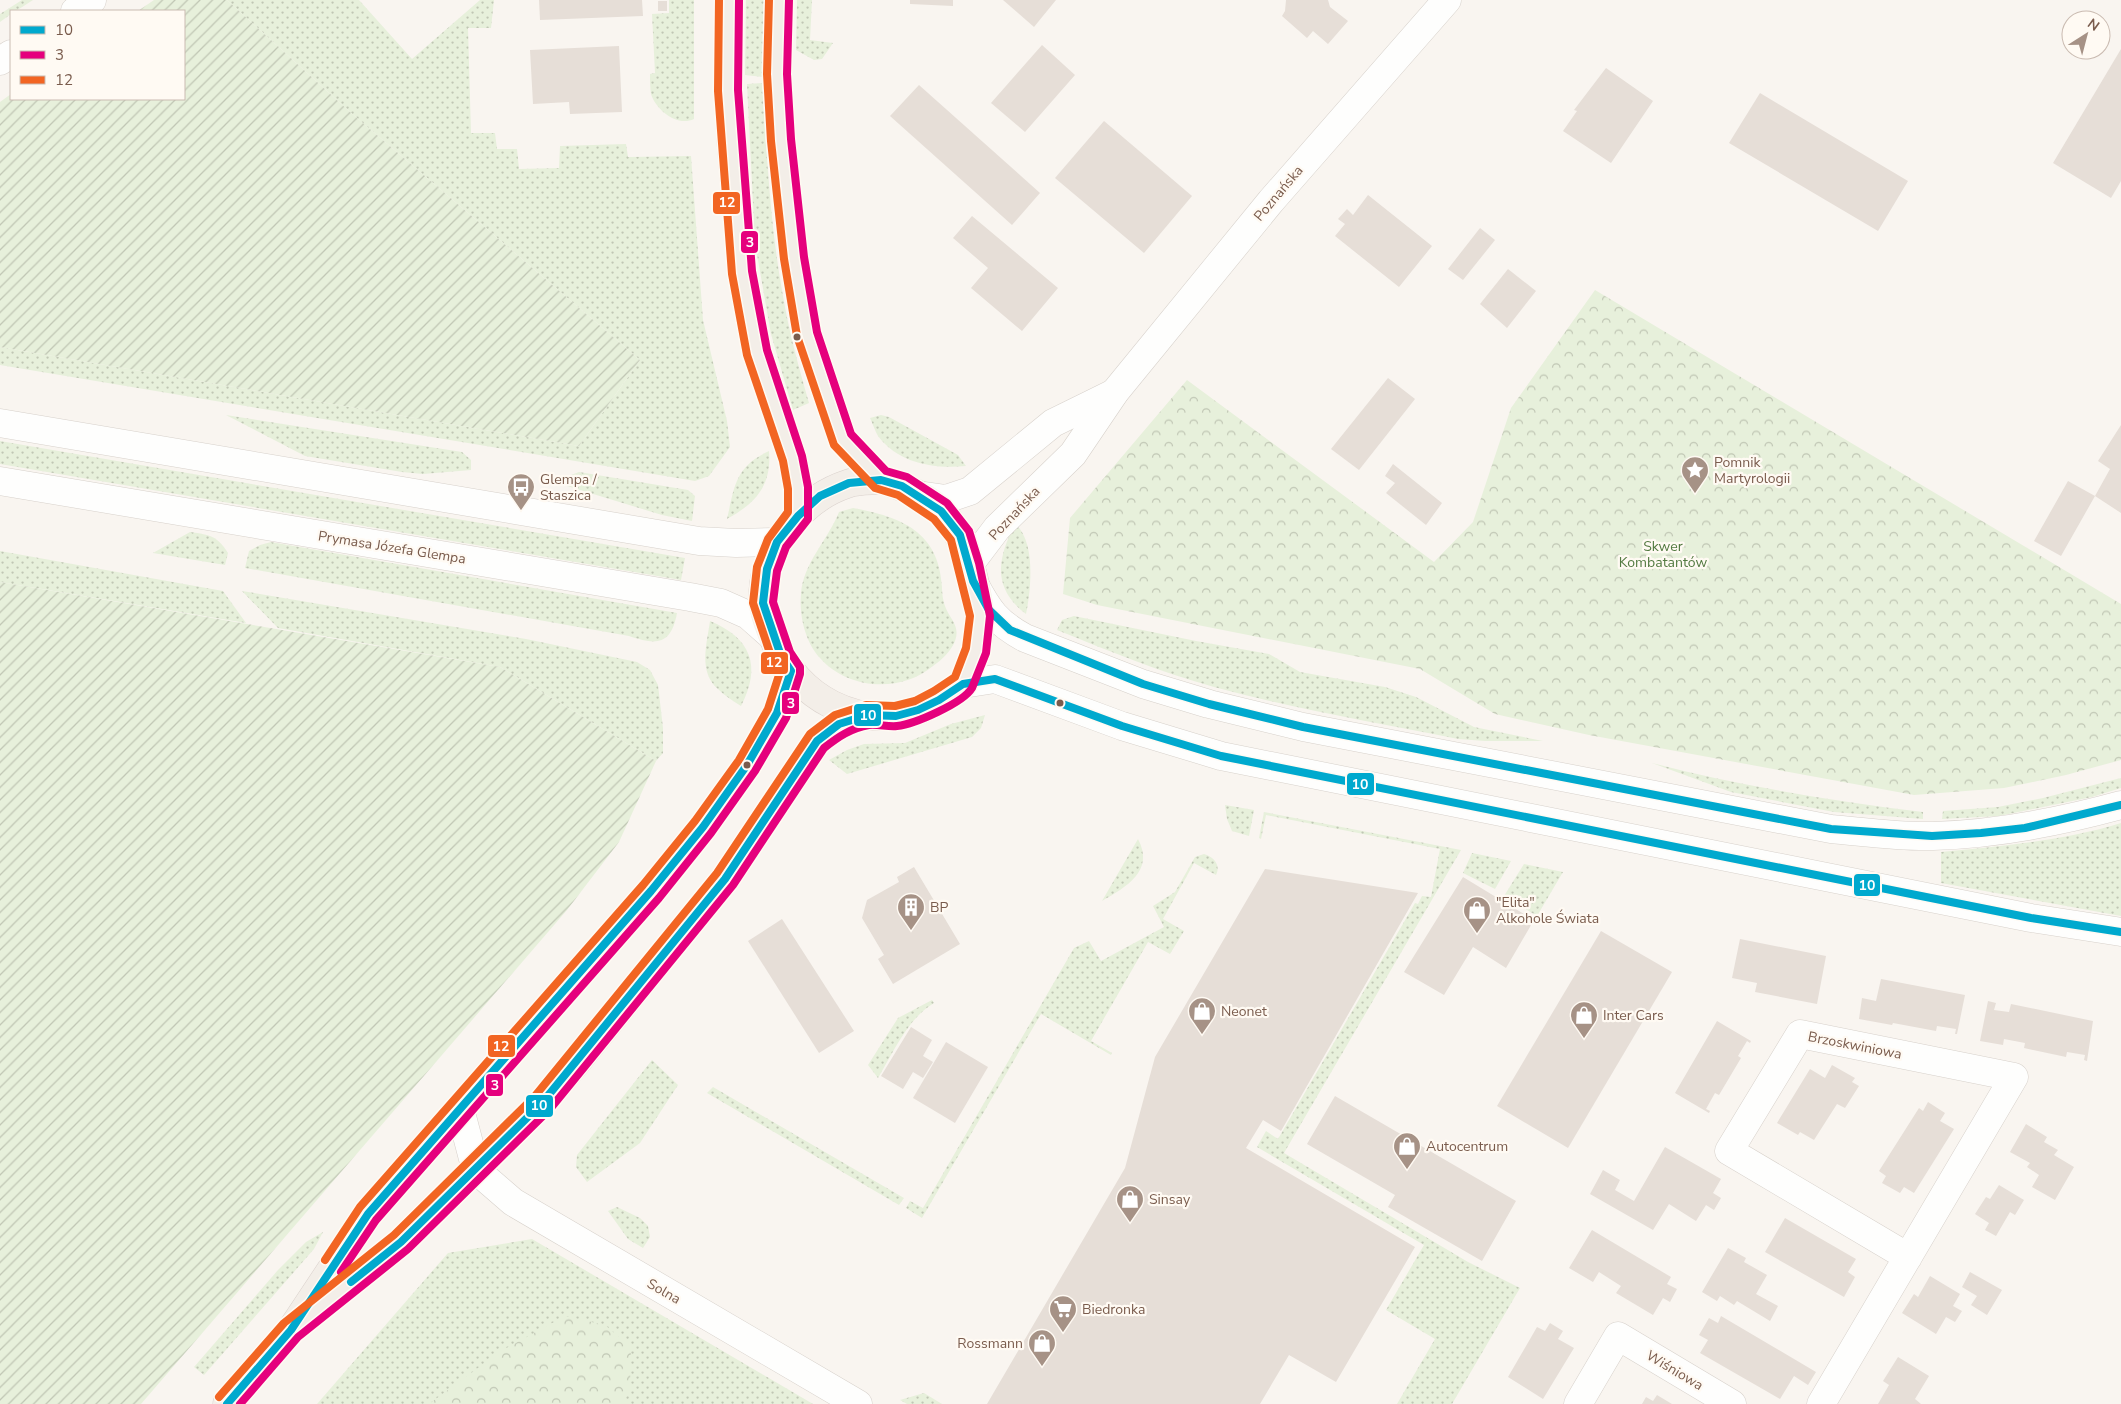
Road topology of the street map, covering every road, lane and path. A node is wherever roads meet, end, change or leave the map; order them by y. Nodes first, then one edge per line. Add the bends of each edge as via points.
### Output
1 (92, 0) edge
2 (728, 0) edge
3 (779, 0) edge
4 (1447, 0) edge
5 (77, 10) edge
6 (1115, 392) junction
7 (0, 423) edge
8 (881, 480) junction
9 (0, 482) edge
10 (918, 495) junction
11 (798, 516) junction
12 (778, 542) junction
13 (971, 573) junction
14 (774, 638) junction
15 (791, 672) junction
16 (963, 684) junction
17 (868, 715) junction
18 (2121, 805) edge
19 (2121, 932) edge
20 (460, 1109) junction
21 (476, 1170) junction
22 (1908, 1257) junction
23 (291, 1330) junction
24 (226, 1404) edge
25 (858, 1404) edge
26 (1578, 1404) edge
27 (1732, 1404) edge
28 (1821, 1404) edge

1 - 5 street
2 - 11 main road via 731,141 742,272 757,353 793,459
3 - 8 main road via 777,74 781,140 794,258 807,334 842,439
4 - 6 street, Poznańska via 1271,201
6 - 10 street, Poznańska via 1053,423 970,491 946,499
6 - 13 street, Poznańska via 1073,454 997,528
7 - 12 street via 699,542
8 - 10 main road
8 - 11 main road via 849,483 820,496
9 - 14 street, Prymasa Józefa Glempa via 698,598 721,603 748,615
10 - 13 main road via 941,511 960,535
11 - 12 main road
12 - 14 main road via 767,569 763,603
13 - 16 main road via 980,616 976,650
13 - 18 street via 989,610 1010,630 1143,684 1303,727 1831,829 1881,834 1932,836 2025,828
14 - 15 main road
15 - 17 main road via 811,692 834,706
15 - 20 main road via 777,713 747,765 703,827
16 - 17 main road via 918,710 896,716
16 - 19 street via 996,679 1122,726 1221,756 2031,918
17 - 21 main road via 839,724 817,742 725,878 542,1103
20 - 21 street
20 - 23 main road via 368,1214
21 - 23 main road via 401,1242
21 - 25 street, Solna via 524,1210
22 - 22 street, Brzoskwiniowa via 1730,1151 1800,1034 2014,1077
22 - 28 street, Brzoskwiniowa
23 - 24 main road
26 - 27 street, Wiśniowa via 1618,1336

